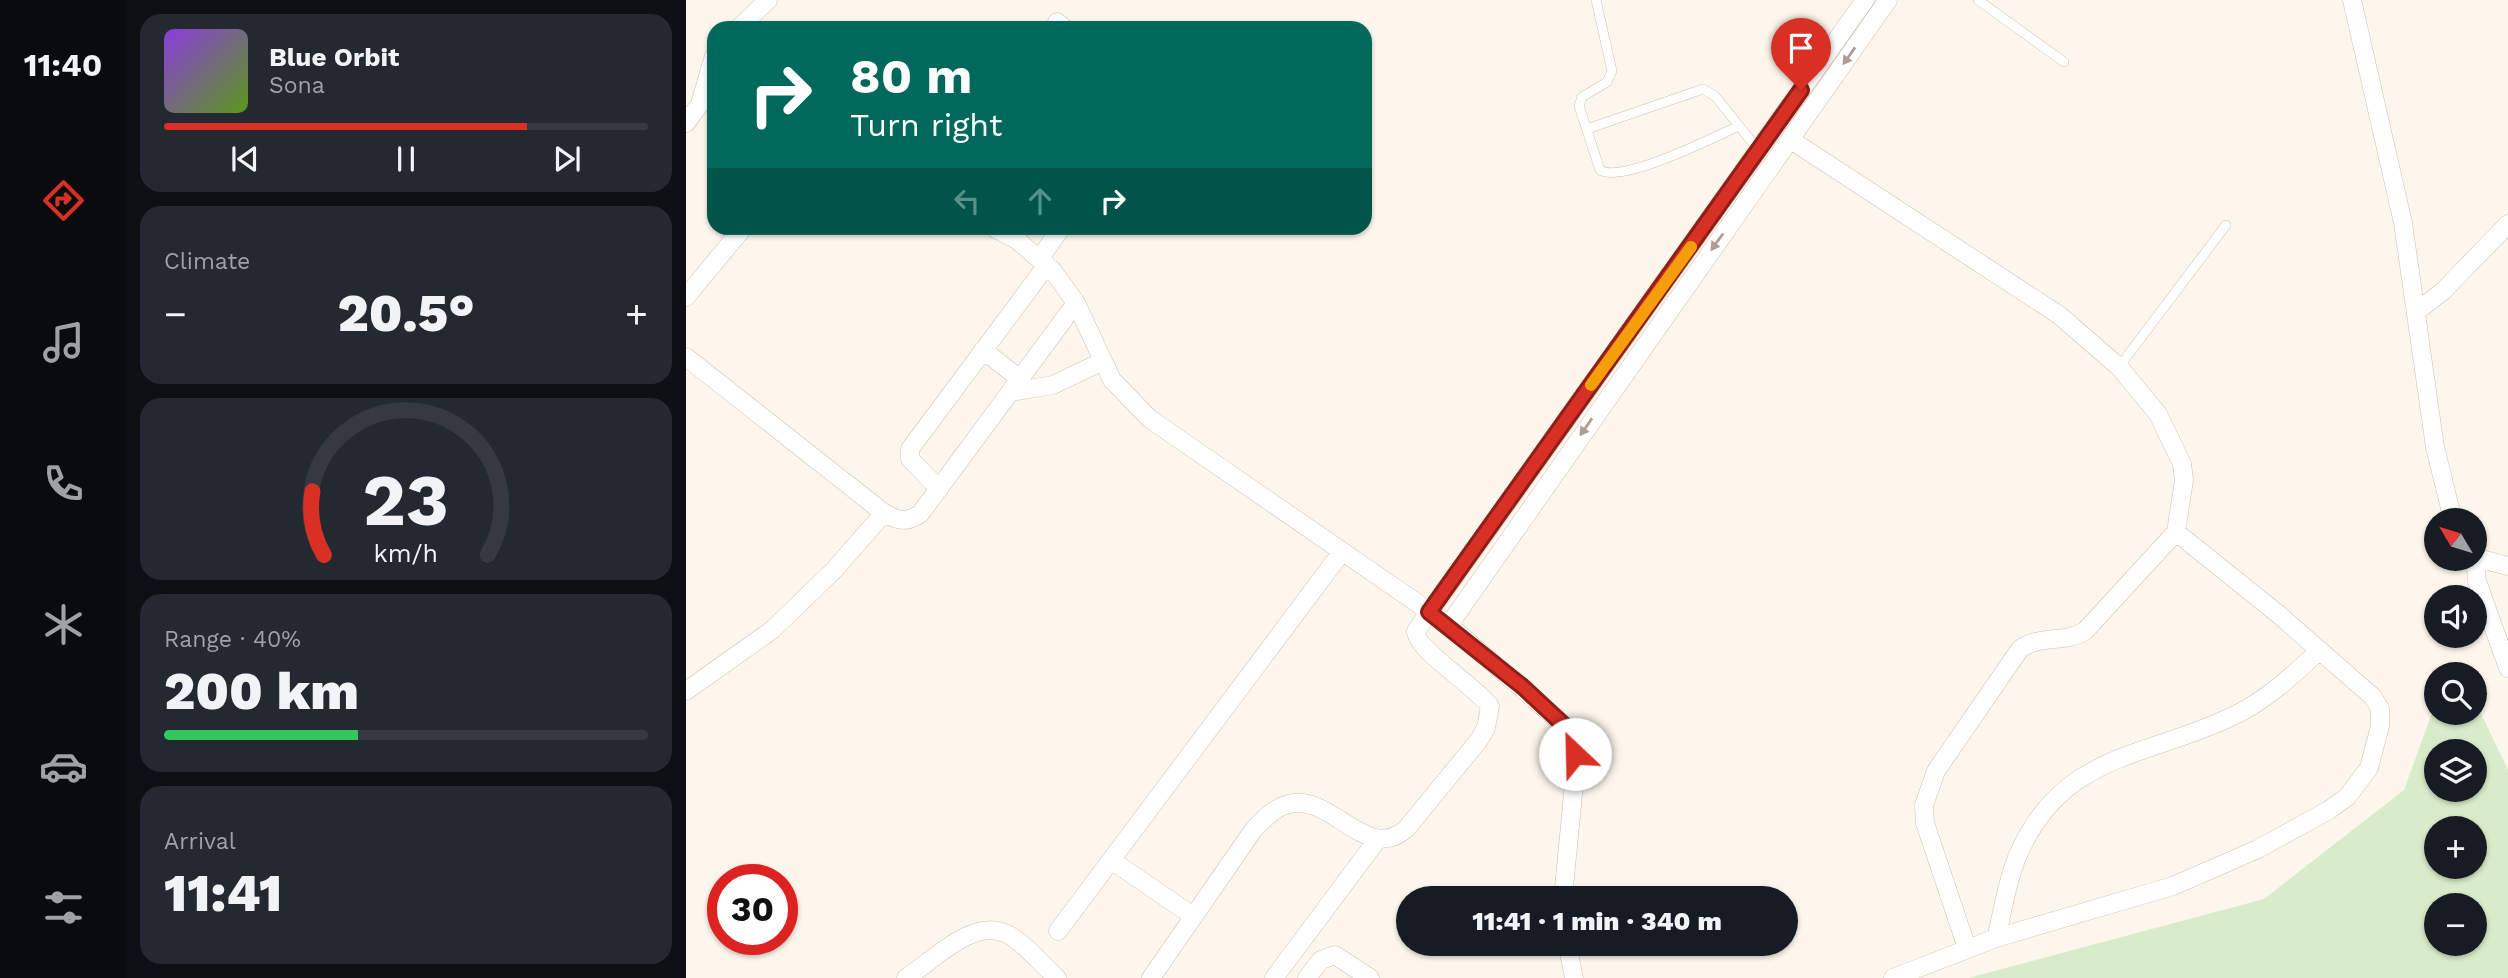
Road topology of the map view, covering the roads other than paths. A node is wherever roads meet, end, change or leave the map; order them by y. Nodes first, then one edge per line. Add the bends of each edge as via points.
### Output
1 (768, 0) edge
2 (1596, 0) edge
3 (1865, 0) edge
4 (1888, 0) edge
5 (1979, 0) edge
6 (2352, 0) edge
7 (747, 21) edge
8 (2064, 62) dead end
9 (707, 82) edge
10 (1786, 112) junction
11 (1803, 122) junction
12 (686, 123) edge
13 (1739, 126) junction
14 (1587, 129) junction
15 (1791, 140) junction
16 (1759, 151) junction
17 (2508, 224) edge
18 (2226, 225) dead end
19 (737, 235) edge
20 (1005, 235) edge
21 (1057, 235) edge
22 (1044, 261) junction
23 (686, 297) edge
24 (1076, 303) junction
25 (2416, 312) junction
26 (984, 350) junction
27 (686, 357) edge
28 (1101, 362) junction
29 (2119, 367) junction
30 (1015, 385) junction
31 (939, 489) junction
32 (2451, 508) edge
33 (884, 513) junction
34 (2176, 531) junction
35 (1341, 553) junction
36 (2487, 560) edge
37 (2508, 566) edge
38 (2476, 571) edge
39 (1429, 612) junction
40 (1449, 625) junction
41 (2320, 650) junction
42 (2508, 668) edge
43 (687, 690) edge
44 (1377, 840) junction
45 (1111, 860) junction
46 (1564, 886) edge
47 (1194, 916) junction
48 (1058, 931) dead end
49 (1996, 938) junction
50 (1967, 948) junction
51 (1570, 956) edge
52 (906, 978) edge
53 (1057, 978) edge
54 (1151, 978) edge
55 (1274, 978) edge
56 (1307, 978) edge
57 (1370, 978) edge
58 (1574, 978) edge
59 (1893, 978) edge

1 - 7 street
2 - 14 lane via 1612,71 1606,82 1580,102
3 - 10 street
4 -> 11 street
5 - 8 lane
6 - 25 street via 2403,223
9 - 12 street via 701,104
10 - 11 street
10 - 16 street
11 - 15 street
13 - 14 lane via 1715,96 1703,89
13 - 14 lane via 1649,164 1612,174 1598,167
13 - 16 lane
15 - 29 street via 2011,281
15 -> 40 street
16 - 39 street
17 - 25 street
18 - 29 lane
19 - 23 street
20 - 22 street
21 - 22 street
22 - 24 street
22 - 26 street
24 - 28 street
24 - 30 street
25 - 32 street via 2435,447
26 - 30 street
26 - 31 street via 909,452 913,463
27 - 33 street
28 - 30 street via 1053,385
28 - 35 street via 1127,399 1150,419
29 - 34 street via 2158,414 2182,464
30 - 31 street
31 - 33 street via 909,521
33 - 43 street via 772,630
34 - 41 street
34 - 50 street via 2085,631 2067,639 2036,640 2020,649 1936,771 1924,805 1925,824
35 - 39 street
35 - 45 street
36 - 37 street
38 - 42 street
39 - 40 street
39 - 44 street via 1416,639 1481,694 1490,706 1489,716 1479,740 1407,828 1393,838
40 - 46 street via 1523,687 1572,737 1576,763
41 - 49 street via 2237,715 2140,749 2073,781 2051,803 2017,856
41 - 49 street via 2367,690 2380,709 2369,768 2347,797 2258,849 2173,886
44 - 47 street via 1309,804 1289,803 1254,829
44 - 55 street
45 - 47 street
45 - 48 street
47 - 54 street
49 - 50 street
50 - 59 street
51 - 58 street
52 - 53 street via 984,929 1009,935
56 - 57 street via 1321,960 1335,955

